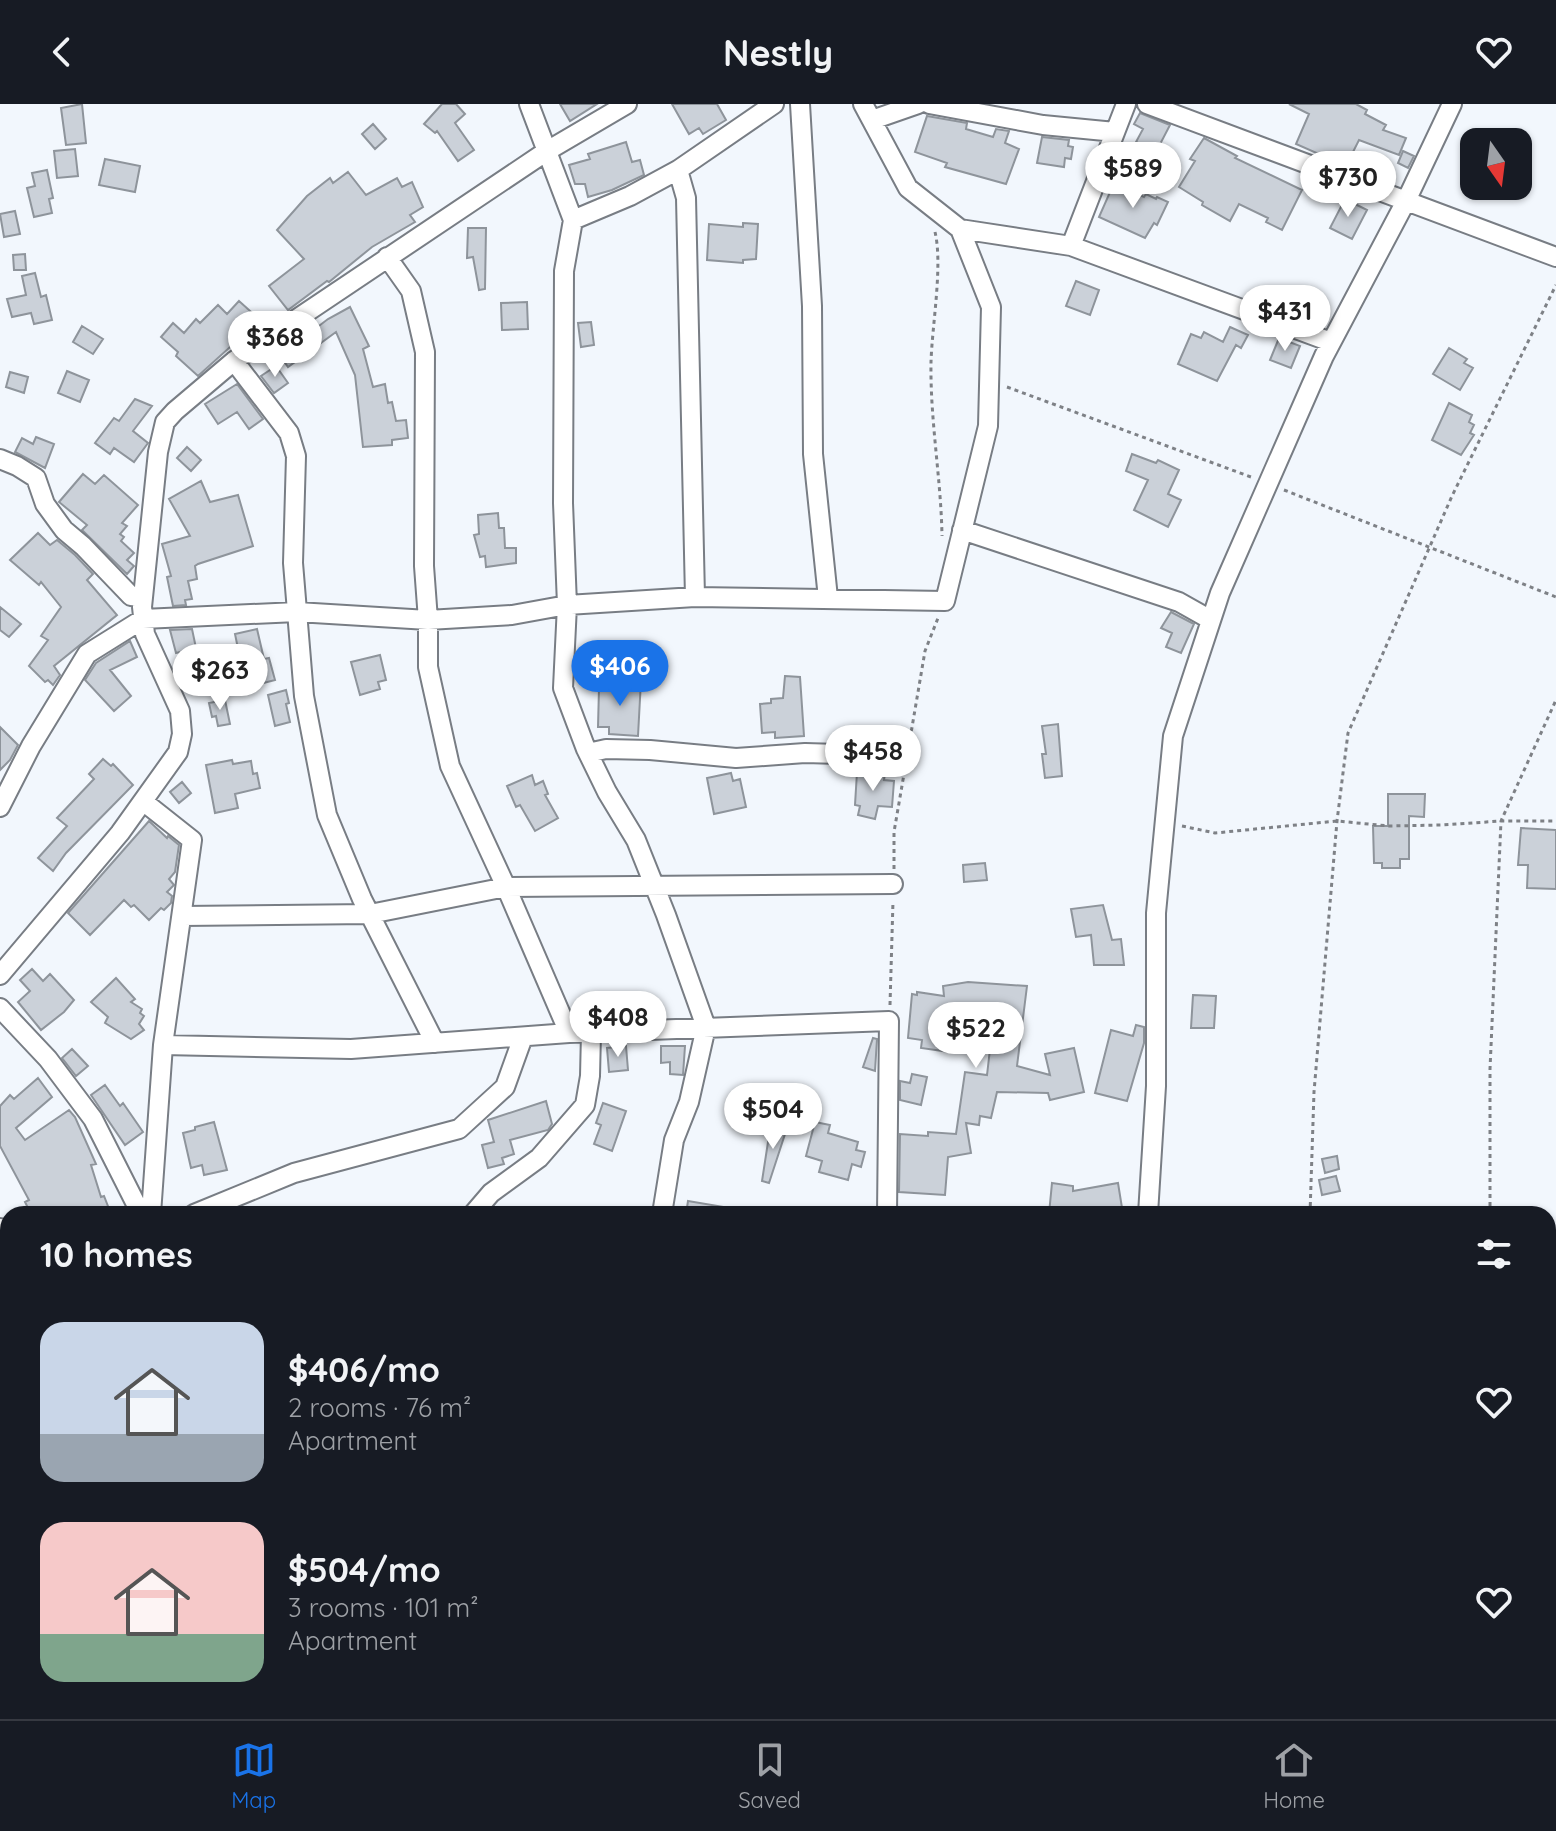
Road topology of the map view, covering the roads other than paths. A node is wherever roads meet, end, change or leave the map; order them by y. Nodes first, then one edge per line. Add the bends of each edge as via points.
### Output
1 (529, 104) edge
2 (627, 104) edge
3 (774, 104) edge
4 (800, 104) edge
5 (918, 104) edge
6 (929, 104) edge
7 (1126, 104) edge
8 (1147, 104) edge
9 (1452, 104) edge
10 (978, 108) edge
11 (868, 112) edge
12 (1115, 132) junction
13 (547, 151) junction
14 (678, 170) junction
15 (1406, 201) junction
16 (573, 220) junction
17 (960, 229) junction
18 (1071, 246) junction
19 (387, 257) junction
20 (1556, 257) edge
21 (1331, 342) junction
22 (234, 361) junction
23 (0, 459) edge
24 (962, 530) junction
25 (141, 597) junction
26 (695, 597) junction
27 (828, 598) junction
28 (567, 605) junction
29 (297, 612) junction
30 (143, 619) junction
31 (428, 620) junction
32 (1211, 620) junction
33 (588, 753) junction
34 (907, 756) road end
35 (144, 802) junction
36 (0, 807) edge
37 (893, 884) road end
38 (655, 886) junction
39 (506, 887) junction
40 (370, 914) junction
41 (182, 916) junction
42 (0, 975) edge
43 (0, 1008) edge
44 (706, 1027) junction
45 (569, 1033) junction
46 (591, 1033) junction
47 (523, 1037) junction
48 (435, 1043) junction
49 (163, 1045) junction
50 (137, 1206) edge
51 (152, 1206) edge
52 (214, 1206) edge
53 (480, 1206) edge
54 (663, 1206) edge
55 (887, 1206) edge
56 (1148, 1206) edge

1 - 13 street
2 - 13 street
3 - 14 street
4 - 27 street via 812,306 813,454
5 - 11 street
6 - 10 street
7 - 12 street
8 - 15 street
9 - 15 street
10 - 12 street via 1043,125
11 - 17 street via 908,188
12 - 18 street
13 - 16 street
13 - 19 street
14 - 16 street
14 - 26 street via 687,221
15 - 20 street
15 - 21 street
16 - 28 street via 564,271
17 - 18 street
17 - 24 street via 991,307 988,426
18 - 21 street
19 - 22 street
19 - 31 street via 411,291 425,352
21 - 32 street
22 - 25 street via 165,422
22 - 29 street via 289,433 296,456
23 - 25 street via 36,478 45,504 64,530 131,596
24 - 27 street via 945,601
24 - 32 street via 1179,602
25 - 30 street
26 - 27 street
26 - 28 street
28 - 31 street via 512,615
28 - 33 street via 563,688
29 - 30 street
29 - 31 street
29 - 40 street via 304,696 327,815
30 - 35 street via 180,711 182,734 178,752
30 - 36 street via 87,654
31 - 39 street via 428,667 450,766
32 - 56 street via 1173,736 1156,913 1156,1086
33 - 34 street via 606,749 736,758 805,753
33 - 38 street
35 - 41 street via 192,840
35 - 42 street
37 - 38 street
38 - 39 street
38 - 44 street
39 - 40 street
39 - 45 street
40 - 41 street
40 - 48 street
41 - 49 street
43 - 50 street via 48,1059 93,1119
44 - 46 street
44 - 54 street via 689,1102 674,1140
44 - 55 street via 889,1021
45 - 46 street
45 - 47 street
46 - 53 street via 585,1105 539,1158
47 - 48 street
47 - 52 street via 505,1087 459,1129 294,1173
48 - 49 street via 351,1049
49 - 51 street

